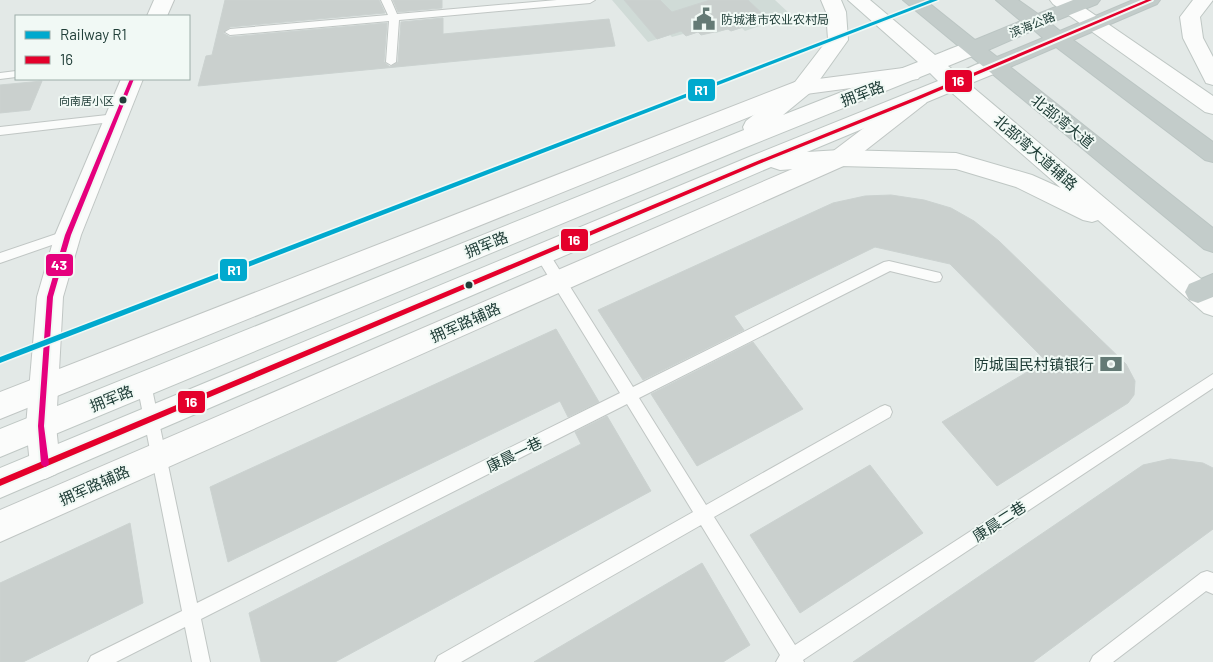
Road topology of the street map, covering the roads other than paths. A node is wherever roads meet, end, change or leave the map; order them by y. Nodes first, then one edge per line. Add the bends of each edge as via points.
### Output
1 (164, 0) edge
2 (386, 0) edge
3 (590, 0) edge
4 (832, 0) edge
5 (858, 0) edge
6 (913, 0) edge
7 (1006, 0) edge
8 (1090, 0) edge
9 (1150, 0) edge
10 (1203, 0) edge
11 (1066, 4) edge
12 (157, 15) edge
13 (394, 18) junction
14 (1036, 22) junction
15 (1094, 24) junction
16 (230, 32) dead end
17 (1058, 39) junction
18 (973, 48) junction
19 (391, 62) dead end
20 (934, 65) junction
21 (994, 66) junction
22 (15, 74) edge
23 (0, 76) edge
24 (1213, 78) edge
25 (132, 80) edge
26 (955, 83) junction
27 (914, 86) junction
28 (803, 87) junction
29 (1213, 107) edge
30 (116, 118) junction
31 (0, 131) edge
32 (736, 142) junction
33 (1213, 154) edge
34 (840, 158) junction
35 (756, 163) junction
36 (1124, 228) junction
37 (68, 235) junction
38 (1213, 242) edge
39 (542, 254) junction
40 (0, 258) edge
41 (935, 277) dead end
42 (559, 281) junction
43 (1208, 294) edge
44 (1213, 380) edge
45 (144, 384) junction
46 (42, 389) junction
47 (630, 396) junction
48 (0, 406) edge
49 (886, 412) dead end
50 (151, 419) junction
51 (41, 426) junction
52 (0, 443) edge
53 (159, 456) junction
54 (44, 464) junction
55 (0, 483) edge
56 (703, 515) junction
57 (0, 526) edge
58 (1213, 586) edge
59 (191, 615) junction
60 (790, 661) edge
61 (97, 662) edge
62 (201, 662) edge
63 (444, 662) edge
64 (1099, 662) edge

1 - 12 main road
2 - 13 lane
3 - 13 lane
4 - 28 main road via 838,40
5 - 20 main road, 北部湾大道辅路
6 - 18 highway, 北部湾大道
7 - 14 highway
8 - 11 highway, 滨海公路
9 - 15 highway, 滨海公路
10 - 24 main road via 1190,17 1194,38
11 - 14 highway, 滨海公路
11 - 15 main road
13 - 16 lane
13 - 19 lane
14 - 17 highway
14 - 18 highway, 滨海公路
15 - 17 highway, 滨海公路
15 - 29 main road
17 - 21 highway, 滨海公路
17 - 33 highway
18 - 20 main road, 拥军路
18 - 21 highway, 北部湾大道
20 - 26 main road, 北部湾大道辅路
20 - 27 main road, 拥军路
21 - 26 main road, 拥军路
21 - 38 highway, 北部湾大道
22 - 23 lane
25 - 30 main road
26 - 27 main road, 拥军路
26 - 36 main road, 北部湾大道辅路
27 - 28 main road
27 - 32 main road, 拥军路
27 - 34 main road, 拥军路辅路
27 - 35 main road, 拥军路
28 - 32 main road
28 - 46 main road
30 - 31 lane
30 - 37 main road
32 - 45 main road, 拥军路
34 - 35 main road
34 - 36 main road via 956,161 1024,181
34 - 42 main road, 拥军路辅路
35 - 39 main road, 拥军路
36 - 43 main road, 北部湾大道辅路
37 - 40 lane
37 - 46 main road via 50,297
39 - 42 lane
39 - 50 main road, 拥军路
41 - 47 lane, 康晨一巷 via 889,266
42 - 47 lane
42 - 53 main road, 拥军路辅路
44 - 60 lane, 康晨二巷
45 - 50 lane
45 - 51 main road, 拥军路
46 - 48 main road
46 - 51 main road
47 - 56 lane
47 - 59 lane, 康晨一巷
49 - 56 lane
50 - 53 lane
50 - 54 main road, 拥军路
51 - 52 main road, 拥军路
51 - 54 main road
53 - 57 main road, 拥军路辅路
53 - 59 lane
54 - 55 main road, 拥军路
56 - 60 lane
56 - 63 lane
58 - 64 lane via 1206,579
59 - 61 lane, 康晨一巷
59 - 62 lane

